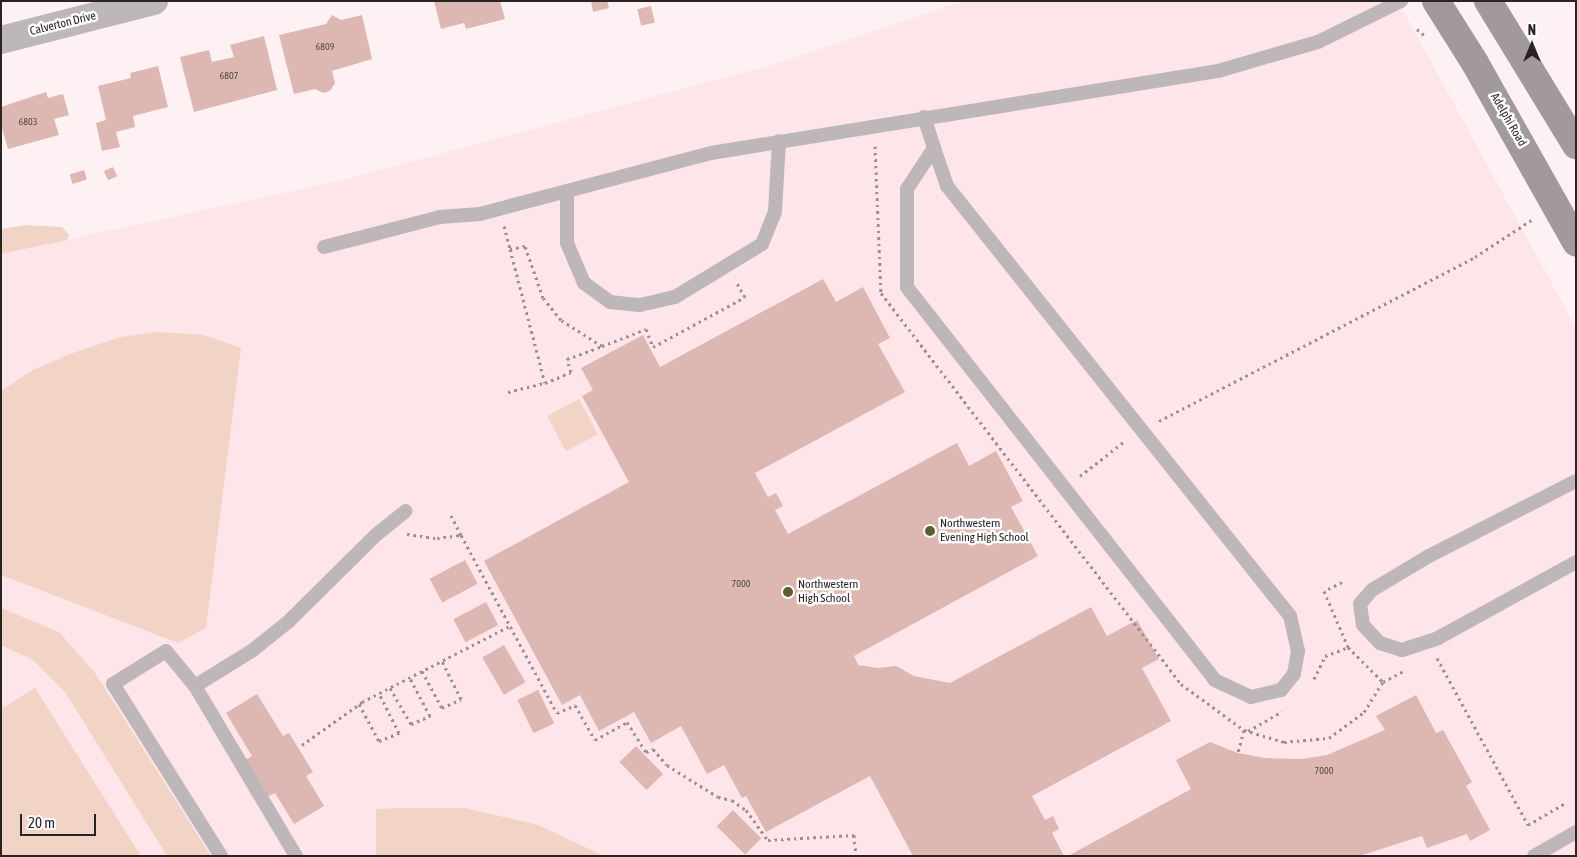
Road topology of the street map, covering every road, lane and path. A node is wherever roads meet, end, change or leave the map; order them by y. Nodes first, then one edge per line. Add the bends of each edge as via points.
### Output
1 (154, 1) edge
2 (1402, 1) edge
3 (1436, 1) edge
4 (1488, 1) edge
5 (1, 40) edge
6 (924, 117) junction
7 (779, 141) junction
8 (1576, 145) edge
9 (934, 148) junction
10 (567, 191) junction
11 (500, 209) junction
12 (1534, 220) dead end
13 (1576, 242) edge
14 (324, 247) dead end
15 (510, 249) junction
16 (727, 266) junction
17 (602, 346) junction
18 (544, 383) junction
19 (508, 392) dead end
20 (1140, 430) junction
21 (1576, 481) edge
22 (1065, 488) junction
23 (1044, 504) dead end
24 (406, 511) dead end
25 (451, 515) dead end
26 (389, 524) junction
27 (462, 535) junction
28 (1576, 562) edge
29 (510, 626) junction
30 (1436, 655) dead end
31 (442, 661) junction
32 (422, 671) junction
33 (410, 678) junction
34 (1383, 682) dead end
35 (195, 686) junction
36 (390, 688) junction
37 (379, 693) junction
38 (359, 704) junction
39 (1244, 730) dead end
40 (302, 745) dead end
41 (1567, 802) dead end
42 (1576, 832) edge
43 (222, 856) edge
44 (296, 856) edge
45 (856, 856) edge
46 (1534, 856) edge

1 - 5 street, Calverton Drive
2 - 6 lane via 1318,42 1218,71
3 - 13 main road, Adelphi Road via 1485,80
4 - 8 main road
6 - 7 lane
6 - 9 lane
7 - 10 lane via 711,153
7 - 16 lane via 775,211 762,244
9 - 20 lane via 948,186
9 - 22 lane via 907,189 907,287
10 - 11 lane
10 - 16 lane via 567,243 584,283 610,302 640,305 675,297
11 - 14 lane via 440,217
11 - 15 path
12 - 20 path via 1475,257 1218,393
15 - 17 path via 526,246 543,298 561,320
15 - 18 path
16 - 17 path via 745,297 654,347 646,329
17 - 18 path via 568,358 571,372
18 - 19 path
20 - 22 path
20 - 22 lane via 1290,616 1298,651 1294,674 1281,690 1251,696 1215,680
21 - 28 lane via 1429,556 1372,590 1360,604 1363,626 1380,643 1402,650 1438,638
22 - 23 path
24 - 26 lane
25 - 27 path
26 - 27 path via 408,535 436,538
26 - 35 lane via 288,622 253,650
27 - 29 path
29 - 31 path
29 - 45 path via 557,713 575,704 595,740 627,722 646,752 653,749 667,766 746,810 768,840 854,835
30 - 41 path via 1528,825
31 - 32 path
31 - 32 path via 461,699 442,708
32 - 33 path
33 - 36 path
33 - 36 path via 430,716 411,724
34 - 39 path via 1364,712 1329,738 1284,742
35 - 43 lane via 166,651 113,684
35 - 44 lane
36 - 37 path
37 - 38 path
37 - 38 path via 399,733 380,741
38 - 40 path
42 - 46 lane

